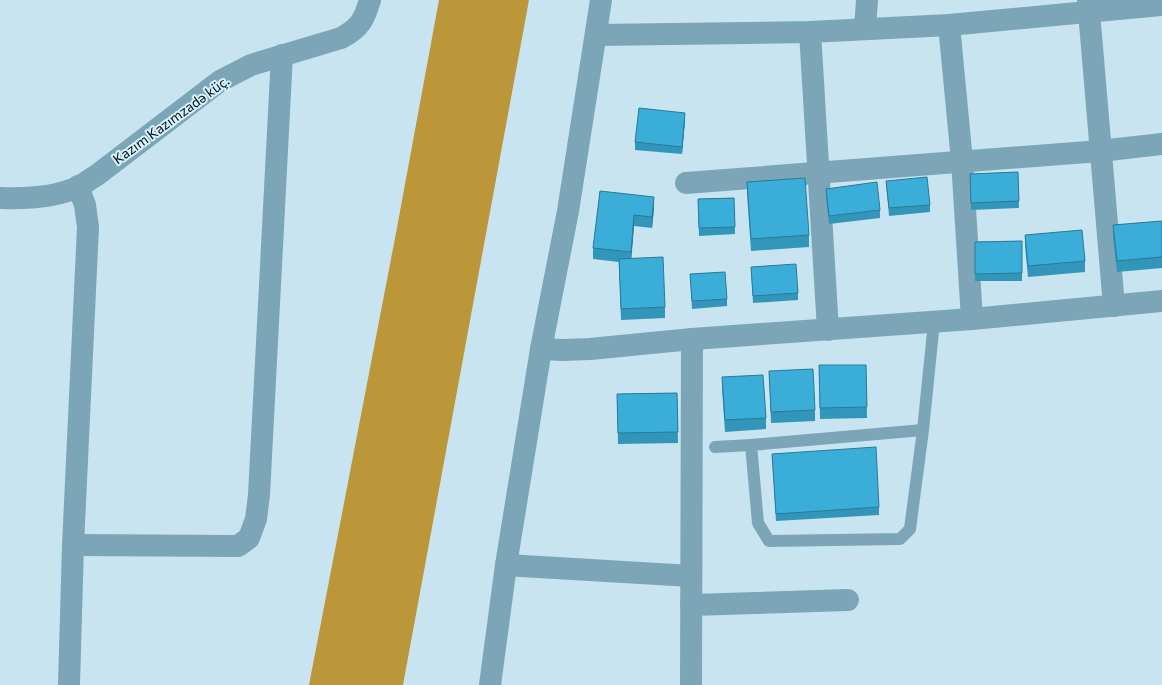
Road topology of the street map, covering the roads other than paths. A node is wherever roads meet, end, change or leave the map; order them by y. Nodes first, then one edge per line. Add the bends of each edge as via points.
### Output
1 (370, 0) edge
2 (601, 0) edge
3 (867, 0) edge
4 (1162, 5) edge
5 (1089, 6) edge
6 (950, 25) junction
7 (865, 28) junction
8 (810, 32) junction
9 (596, 35) junction
10 (282, 55) junction
11 (1162, 144) edge
12 (1100, 151) junction
13 (962, 161) junction
14 (819, 174) junction
15 (686, 183) dead end
16 (78, 186) junction
17 (0, 198) edge
18 (1162, 301) edge
19 (1114, 306) junction
20 (972, 319) junction
21 (934, 322) junction
22 (828, 330) junction
23 (692, 339) junction
24 (541, 349) junction
25 (923, 430) junction
26 (751, 445) junction
27 (715, 447) dead end
28 (73, 545) junction
29 (506, 565) junction
30 (691, 576) junction
31 (848, 600) dead end
32 (692, 604) junction
33 (70, 685) edge
34 (490, 685) edge
35 (691, 685) edge

1 - 10 street, Kazım Kazımzadə küç. via 365,16 354,31 341,38
2 - 9 street
3 - 7 street
4 - 5 street
5 - 6 street
5 - 12 street
6 - 7 street
6 - 13 street
7 - 8 street
8 - 9 street
8 - 14 street
9 - 24 street via 568,211
10 - 16 street, Kazım Kazımzadə küç. via 251,65 220,81
10 - 28 street via 259,495 256,519 249,538 238,546
11 - 12 street
12 - 13 street
12 - 19 street
13 - 14 street
13 - 20 street
14 - 15 street
14 - 22 street
16 - 17 street, Kazım Kazımzadə küç. via 58,194 35,198
16 - 28 street via 85,205 88,227
18 - 19 street
19 - 20 street
20 - 21 street
21 - 22 street
21 - 25 lane
22 - 23 street
23 - 24 street via 590,349
23 - 30 street
24 - 29 street
25 - 26 lane
25 - 26 lane via 910,529 900,539 769,541 758,523
26 - 27 lane
28 - 33 street
29 - 30 street
29 - 34 street
30 - 32 street
31 - 32 street
32 - 35 street

